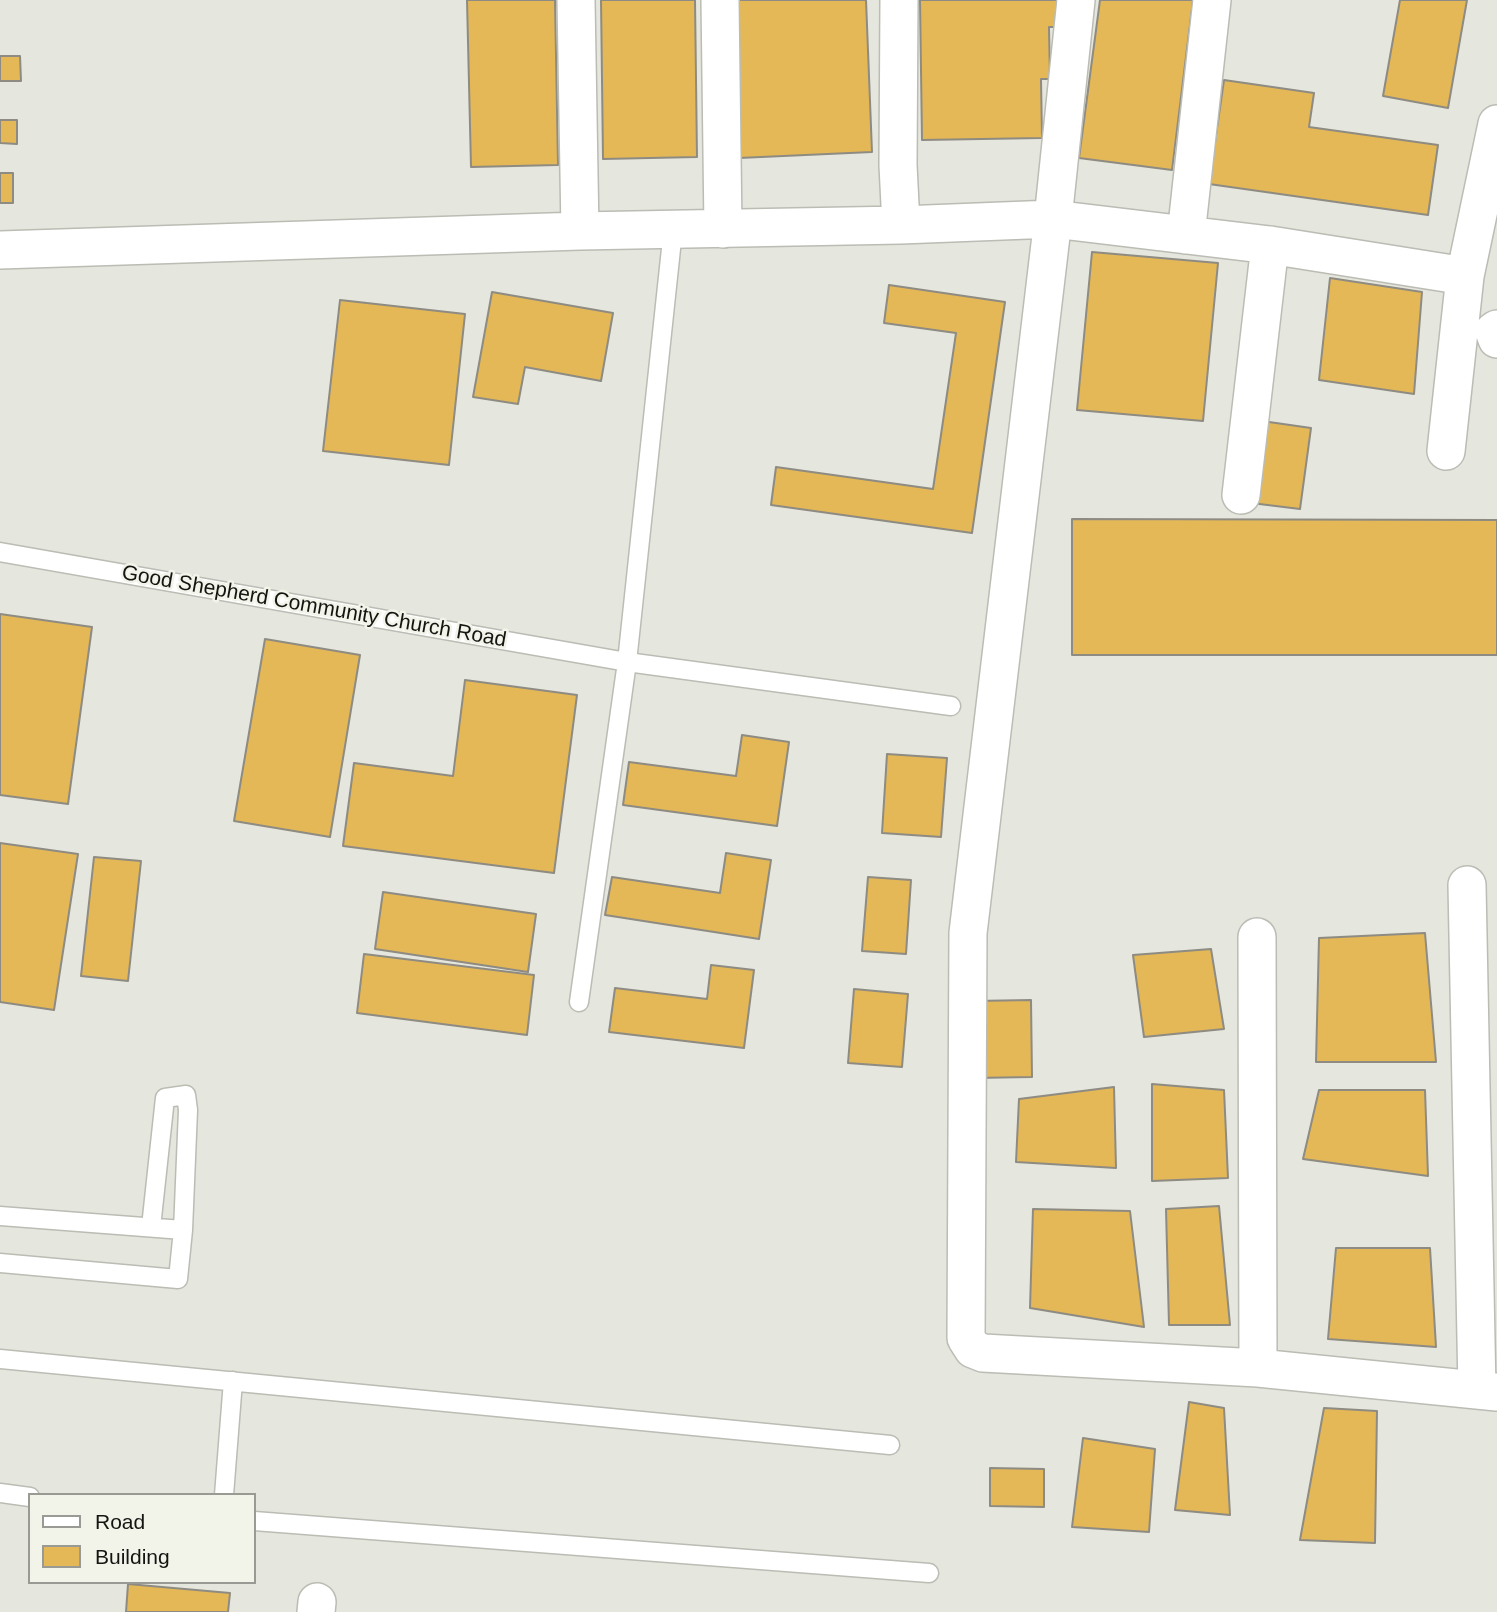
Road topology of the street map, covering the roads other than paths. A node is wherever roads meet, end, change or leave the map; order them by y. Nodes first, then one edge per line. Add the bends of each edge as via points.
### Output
1 (576, 0) edge
2 (720, 0) edge
3 (899, 0) edge
4 (1076, 0) edge
5 (1212, 0) edge
6 (1497, 124) edge
7 (1053, 219) junction
8 (901, 225) junction
9 (723, 229) junction
10 (673, 230) junction
11 (580, 231) junction
12 (1186, 235) junction
13 (1270, 245) junction
14 (0, 250) edge
15 (1477, 265) edge
16 (1497, 329) edge
17 (1497, 339) edge
18 (1446, 451) dead end
19 (1241, 495) dead end
20 (0, 552) edge
21 (627, 662) junction
22 (951, 706) dead end
23 (1468, 885) dead end
24 (1257, 937) dead end
25 (579, 1002) dead end
26 (0, 1216) edge
27 (151, 1227) junction
28 (183, 1230) junction
29 (0, 1263) edge
30 (0, 1359) edge
31 (1258, 1368) junction
32 (233, 1381) junction
33 (1487, 1391) edge
34 (890, 1445) dead end
35 (0, 1493) edge
36 (224, 1493) edge
37 (28, 1497) edge
38 (256, 1521) edge
39 (929, 1573) dead end

1 - 11 street
2 - 9 street
3 - 8 street
4 - 7 street
5 - 12 street
6 - 15 street
7 - 8 street
7 - 12 street
7 - 31 street via 968,933 967,1338 973,1349 982,1353
8 - 9 street
9 - 10 street
10 - 11 street
10 - 21 lane
11 - 14 street
12 - 13 street
13 - 15 street
13 - 19 street
15 - 18 street
16 - 17 street
20 - 21 lane, Good Shepherd Community Church Road
21 - 22 lane, Good Shepherd Community Church Road
21 - 25 lane
23 - 33 street
24 - 31 street
26 - 27 lane
27 - 28 lane
27 - 28 lane via 165,1098 186,1095
28 - 29 lane via 178,1279
30 - 32 lane
31 - 33 street
32 - 34 lane
32 - 36 lane
35 - 37 lane
38 - 39 lane

